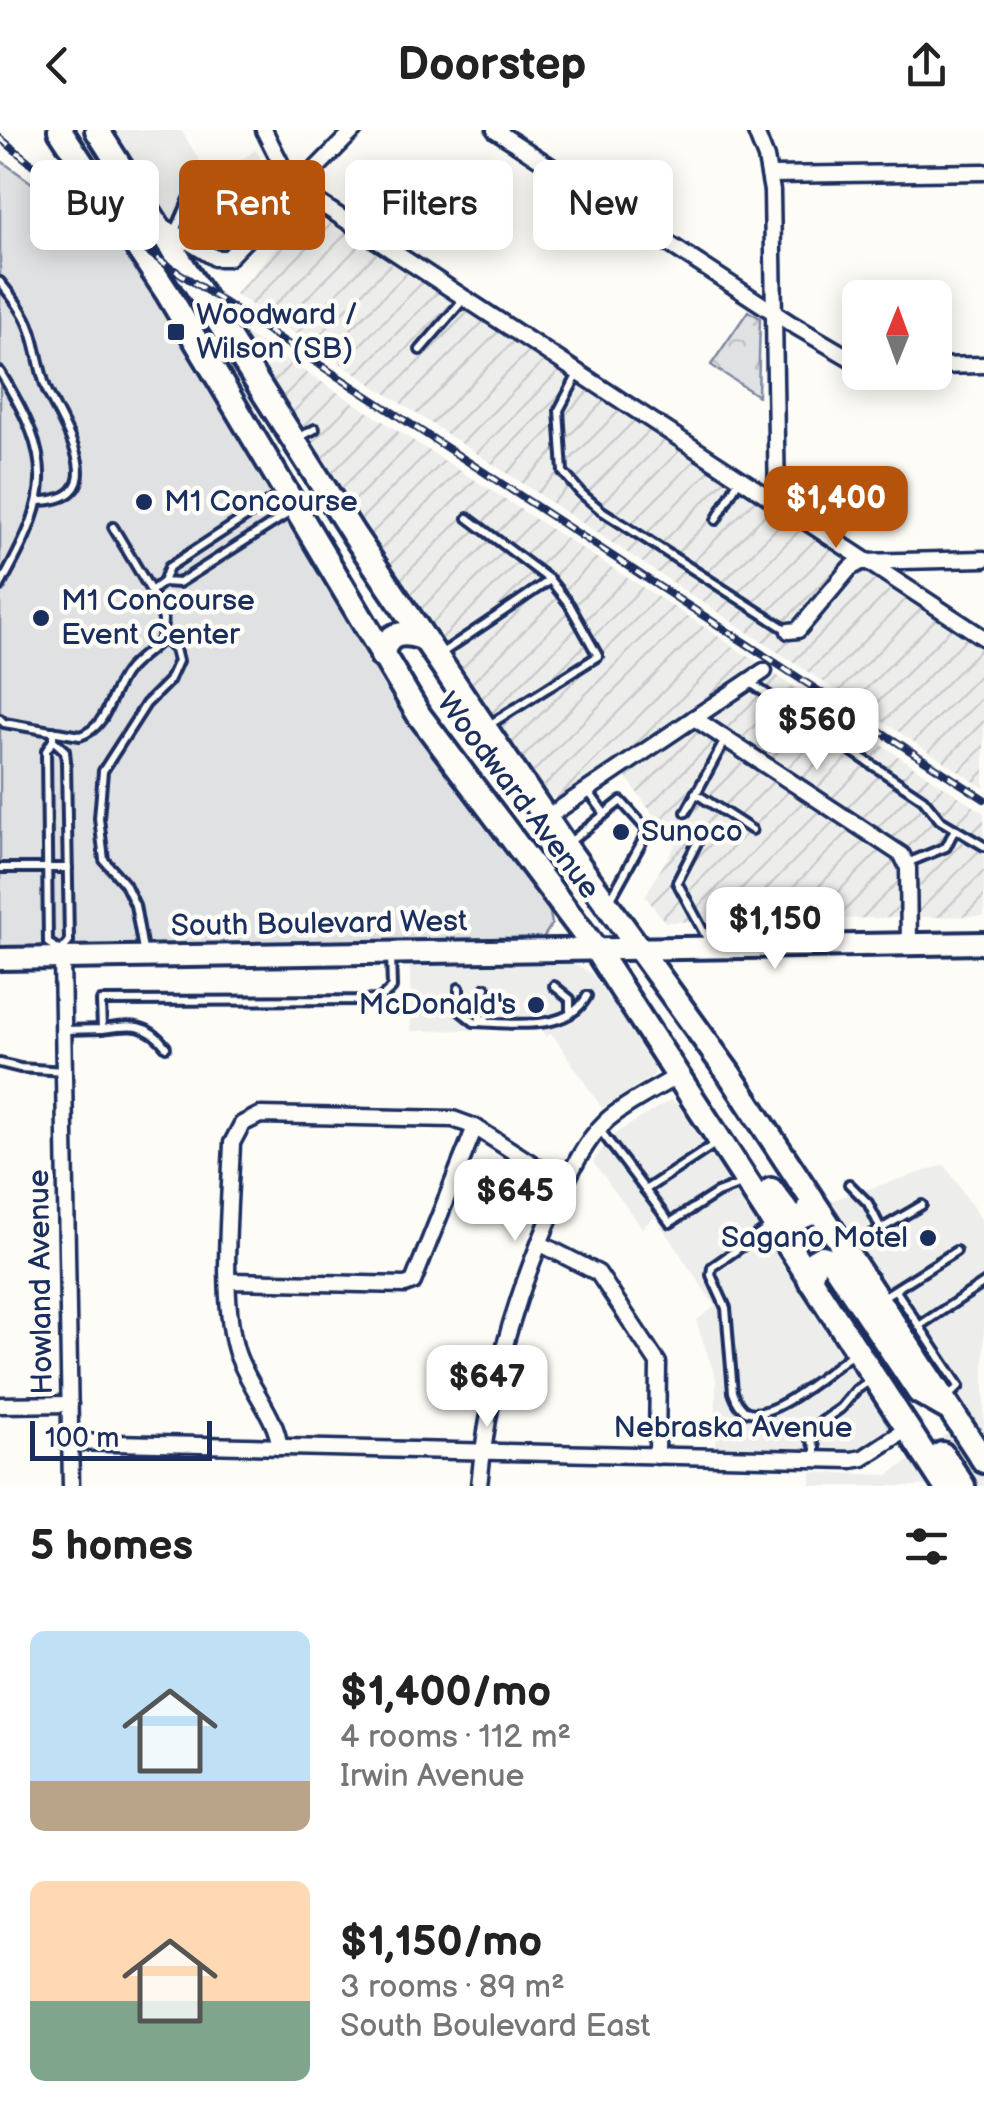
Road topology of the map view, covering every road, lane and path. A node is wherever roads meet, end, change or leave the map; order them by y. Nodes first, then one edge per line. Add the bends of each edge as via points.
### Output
1 (60, 130) edge
2 (97, 130) edge
3 (264, 130) edge
4 (354, 130) edge
5 (495, 130) edge
6 (756, 130) edge
7 (279, 160) edge
8 (325, 160) edge
9 (984, 172) edge
10 (770, 175) junction
11 (325, 206) edge
12 (179, 210) edge
13 (166, 227) junction
14 (179, 235) edge
15 (204, 250) edge
16 (238, 250) edge
17 (0, 282) edge
18 (464, 298) junction
19 (774, 312) junction
20 (420, 350) dead end
21 (842, 353) edge
22 (952, 366) edge
23 (984, 366) edge
24 (0, 372) edge
25 (578, 373) junction
26 (740, 479) junction
27 (38, 501) junction
28 (289, 502) junction
29 (777, 503) junction
30 (468, 518) dead end
31 (716, 520) dead end
32 (113, 528) dead end
33 (984, 560) edge
34 (866, 562) junction
35 (550, 580) junction
36 (163, 582) junction
37 (0, 586) edge
38 (151, 591) junction
39 (789, 631) joint
40 (984, 638) edge
41 (162, 639) junction
42 (431, 648) junction
43 (382, 656) junction
44 (764, 671) dead end
45 (748, 682) junction
46 (0, 718) edge
47 (694, 718) junction
48 (485, 728) junction
49 (53, 735) junction
50 (725, 739) junction
51 (588, 790) junction
52 (695, 793) junction
53 (686, 812) dead end
54 (605, 814) junction
55 (546, 818) junction
56 (955, 829) junction
57 (752, 830) dead end
58 (700, 839) dead end
59 (565, 846) junction
60 (984, 846) edge
61 (906, 862) junction
62 (0, 868) edge
63 (47, 868) junction
64 (68, 868) junction
65 (608, 905) junction
66 (984, 943) edge
67 (909, 944) junction
68 (712, 948) junction
69 (639, 949) junction
70 (596, 950) junction
71 (391, 953) junction
72 (61, 954) junction
73 (143, 957) junction
74 (0, 959) edge
75 (554, 986) dead end
76 (459, 988) dead end
77 (486, 988) dead end
78 (588, 996) dead end
79 (567, 1016) junction
80 (495, 1022) junction
81 (102, 1029) junction
82 (65, 1030) junction
83 (166, 1048) dead end
84 (0, 1063) edge
85 (65, 1071) junction
86 (678, 1076) junction
87 (475, 1127) junction
88 (599, 1130) junction
89 (720, 1140) junction
90 (748, 1182) junction
91 (849, 1184) dead end
92 (565, 1185) junction
93 (645, 1190) junction
94 (812, 1201) junction
95 (922, 1204) dead end
96 (774, 1224) junction
97 (880, 1228) junction
98 (539, 1243) junction
99 (844, 1250) junction
100 (956, 1251) dead end
101 (810, 1280) junction
102 (229, 1281) junction
103 (984, 1283) edge
104 (887, 1296) junction
105 (916, 1334) junction
106 (856, 1351) junction
107 (874, 1378) junction
108 (70, 1404) junction
109 (0, 1405) edge
110 (947, 1405) junction
111 (907, 1429) junction
112 (70, 1442) junction
113 (279, 1447) junction
114 (482, 1452) junction
115 (656, 1456) junction
116 (815, 1459) junction
117 (984, 1462) edge
118 (70, 1486) edge
119 (478, 1486) edge
120 (945, 1486) edge
121 (964, 1486) edge

1 - 28 main road, Woodward Avenue via 168,294
2 - 13 main road, Woodward Avenue
3 - 7 street
4 - 8 street
5 - 19 street
6 - 10 street
9 - 10 street
10 - 19 street
11 - 18 street
12 - 13 lane
13 - 14 street
13 - 42 main road, Woodward Avenue via 305,434
15 - 16 street via 219,259
17 - 27 lane via 29,326 77,456 80,474 72,490
18 - 20 lane
18 - 25 street
19 - 21 street
19 - 29 street
22 - 23 street
24 - 27 lane via 38,445
25 - 26 street
25 - 39 lane via 559,410 563,472 602,511
26 - 29 street
26 - 31 lane
27 - 37 lane via 29,534
28 - 36 lane via 284,516 221,558 179,583
28 - 36 lane via 273,499 169,567
28 - 43 main road, Woodward Avenue
29 - 34 street
30 - 35 lane
32 - 38 lane
33 - 34 street
34 - 39 street via 853,565 798,630
34 - 40 street
35 - 42 lane
35 - 48 lane via 598,656
36 - 38 lane
38 - 41 lane via 163,619
41 - 49 lane via 124,674 92,732
41 - 73 lane via 178,661 102,771 99,818 104,860 135,906
42 - 43 main road via 409,633 393,635
42 - 48 main road, Woodward Avenue
43 - 70 main road, Woodward Avenue
44 - 45 street
45 - 47 street
45 - 56 lane via 923,799
46 - 49 lane
47 - 50 street
47 - 51 street
48 - 55 main road, Woodward Avenue
49 - 63 lane via 46,750
49 - 64 lane via 65,751
50 - 52 lane
50 - 61 street
51 - 54 lane
51 - 55 street
52 - 53 lane
52 - 57 lane
54 - 59 lane
54 - 65 lane via 622,802 648,831
55 - 59 main road, Woodward Avenue
56 - 60 lane
56 - 61 lane via 946,848
58 - 68 lane via 676,882
59 - 65 main road, Woodward Avenue
61 - 67 street
62 - 63 lane
63 - 64 lane
63 - 72 lane via 48,942
64 - 72 lane via 69,942
65 - 69 main road, Woodward Avenue
66 - 67 street, South Boulevard West
67 - 68 street, South Boulevard West
68 - 69 street, South Boulevard West
69 - 70 street, South Boulevard West
69 - 94 main road, Woodward Avenue
70 - 71 street, South Boulevard West
70 - 86 main road, Woodward Avenue
71 - 73 street, South Boulevard West
71 - 81 lane via 392,988 379,1000 101,1001
72 - 73 street, South Boulevard West
72 - 74 street, South Boulevard West
72 - 82 street, Howland Avenue
75 - 79 lane via 570,999
76 - 80 lane via 461,1012 474,1022
77 - 80 lane via 477,1012
78 - 79 lane
79 - 80 lane
81 - 82 lane
81 - 83 lane via 130,1025 155,1032
82 - 85 street, Howland Avenue
84 - 85 lane
85 - 108 street, Howland Avenue
86 - 88 street
86 - 89 main road, Woodward Avenue
86 - 94 main road via 723,1120 787,1214 800,1220
87 - 92 street
87 - 102 street via 414,1282
87 - 102 street via 445,1118 266,1115 246,1121 232,1143
88 - 92 street
88 - 93 lane
89 - 90 main road, Woodward Avenue
89 - 93 lane
90 - 93 lane via 717,1192 670,1223
90 - 96 main road, Woodward Avenue
91 - 97 lane
92 - 98 street
94 - 99 main road, Woodward Avenue
95 - 97 lane
96 - 101 main road, Woodward Avenue
96 - 106 lane via 712,1267 726,1308 738,1404 746,1412 777,1408
97 - 99 lane
98 - 114 street via 506,1338
98 - 115 street via 598,1273 658,1363
99 - 104 main road, Woodward Avenue
100 - 104 lane
101 - 106 main road, Woodward Avenue
101 - 110 main road via 815,1262 832,1260 919,1392
102 - 113 street via 235,1348
103 - 105 lane
104 - 105 main road, Woodward Avenue
105 - 110 main road, Woodward Avenue
106 - 107 main road, Woodward Avenue
107 - 111 main road, Woodward Avenue
107 - 116 lane via 808,1432
108 - 109 street
108 - 112 street, Howland Avenue
110 - 117 main road, Woodward Avenue
111 - 116 street, Nebraska Avenue via 863,1458
111 - 120 main road, Woodward Avenue
111 - 121 main road via 940,1452
112 - 113 street, Nebraska Avenue
112 - 118 street, Howland Avenue
113 - 114 street, Nebraska Avenue
114 - 115 street, Nebraska Avenue
114 - 119 street
115 - 116 street, Nebraska Avenue

